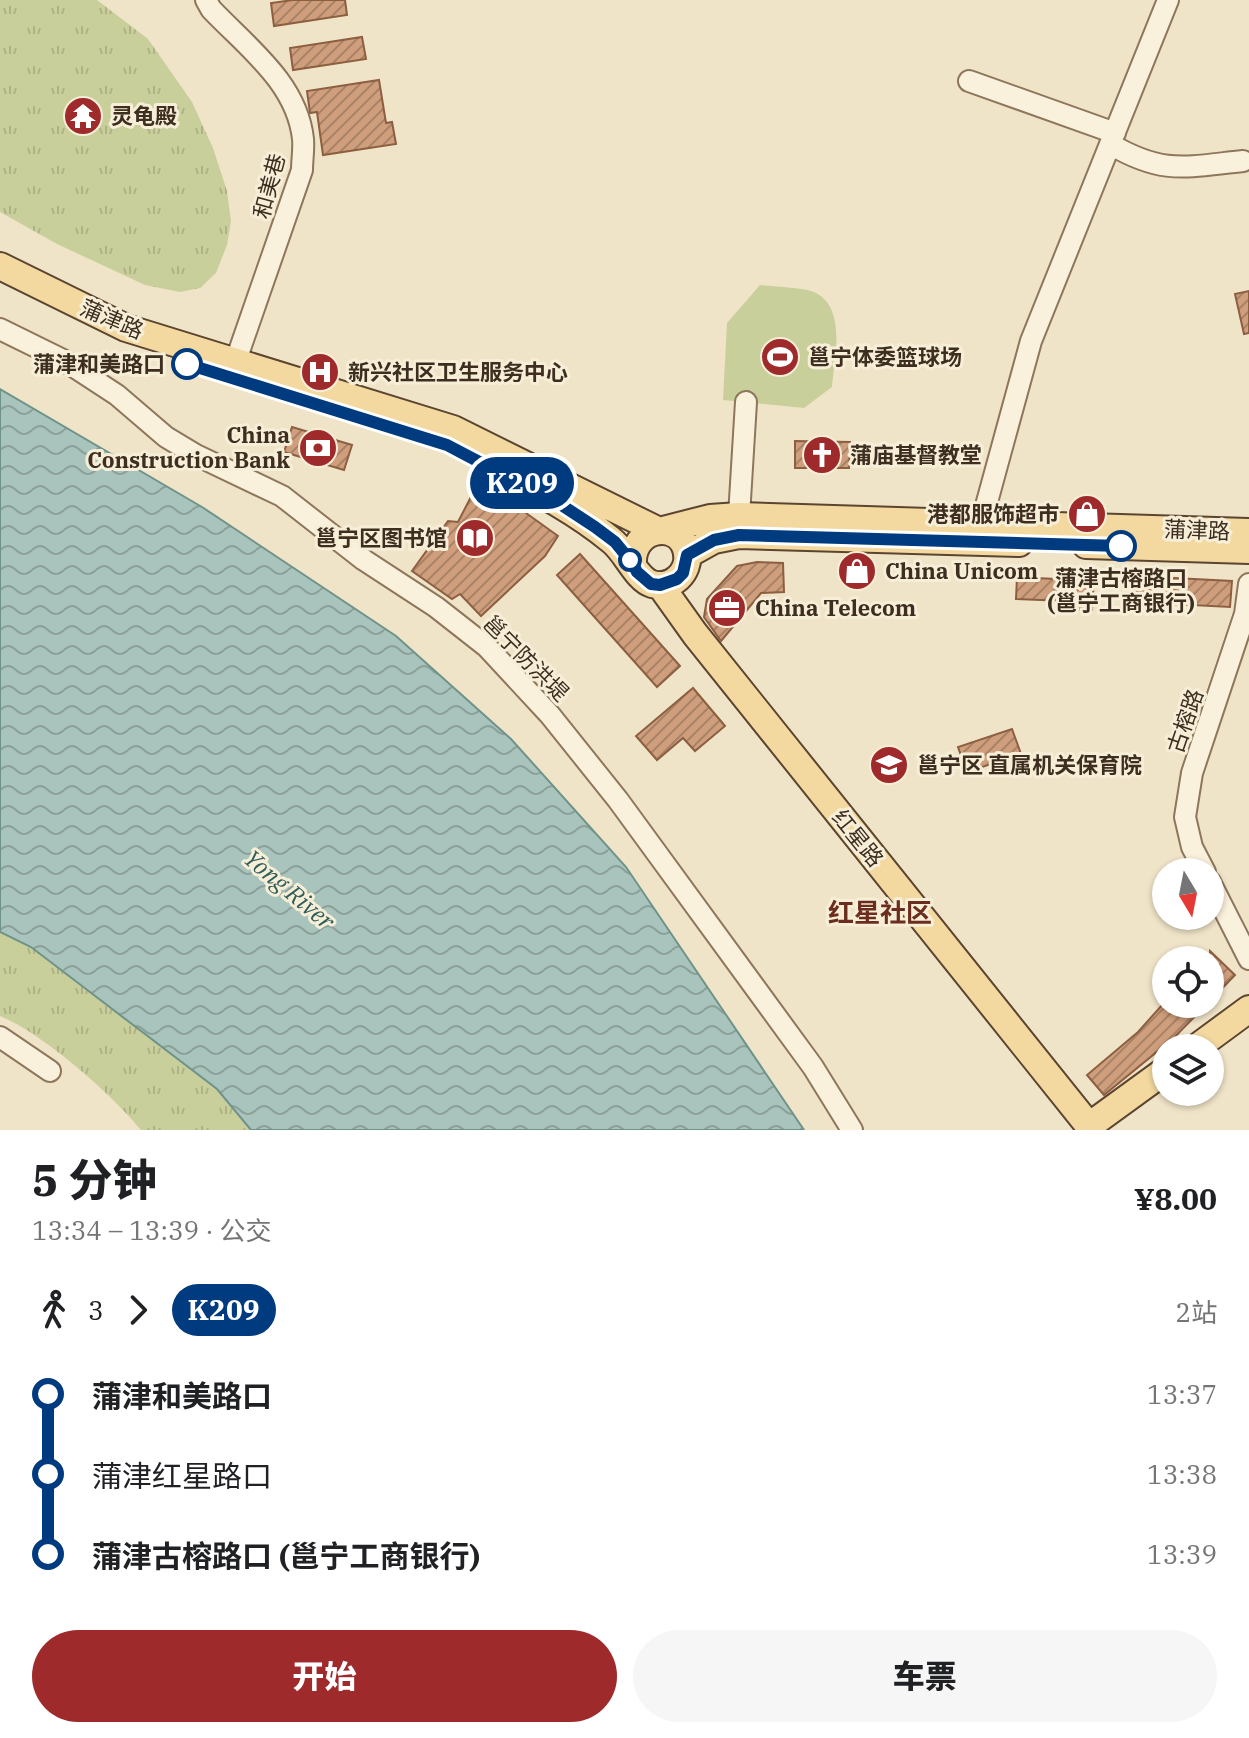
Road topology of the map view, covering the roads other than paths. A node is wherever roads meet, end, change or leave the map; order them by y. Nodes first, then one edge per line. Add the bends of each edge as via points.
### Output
1 (206, 0) edge
2 (1168, 0) edge
3 (969, 81) dead end
4 (1112, 138) junction
5 (1243, 161) dead end
6 (0, 266) edge
7 (0, 285) edge
8 (0, 329) edge
9 (235, 363) junction
10 (746, 402) dead end
11 (739, 516) junction
12 (981, 524) junction
13 (659, 531) junction
14 (1247, 544) edge
15 (687, 555) junction
16 (633, 564) junction
17 (1249, 583) edge
18 (660, 585) junction
19 (1198, 858) edge
20 (1224, 910) edge
21 (1249, 959) edge
22 (1249, 1009) edge
23 (1215, 1034) edge
24 (0, 1037) edge
25 (50, 1071) dead end
26 (1152, 1080) edge
27 (852, 1130) edge

1 - 9 street, 和美巷 via 273,71 292,103 303,138 302,170
2 - 4 street
3 - 4 street
4 - 5 street via 1136,159 1172,168
4 - 12 street via 1031,341
6 - 9 main road, 蒲津路 via 126,328
7 - 16 main road via 120,344 447,445 563,506 615,542
8 - 27 street, 邕宁防洪堤 via 65,361 196,455 282,496 487,647 618,800 813,1067
9 - 13 main road, 蒲津路 via 453,429
10 - 11 street
11 - 12 main road, 蒲津路
11 - 13 main road, 蒲津路
12 - 14 main road, 蒲津路
13 - 15 main road via 675,535
13 - 16 main road via 639,541
14 - 15 main road via 739,535 714,540
14 - 17 street, 古榕路
15 - 18 main road via 683,573
16 - 18 main road via 643,579
17 - 19 street, 古榕路 via 1245,614 1189,788 1185,817
18 - 26 main road, 红星路 via 1089,1126
20 - 21 street
22 - 23 main road
24 - 25 street

